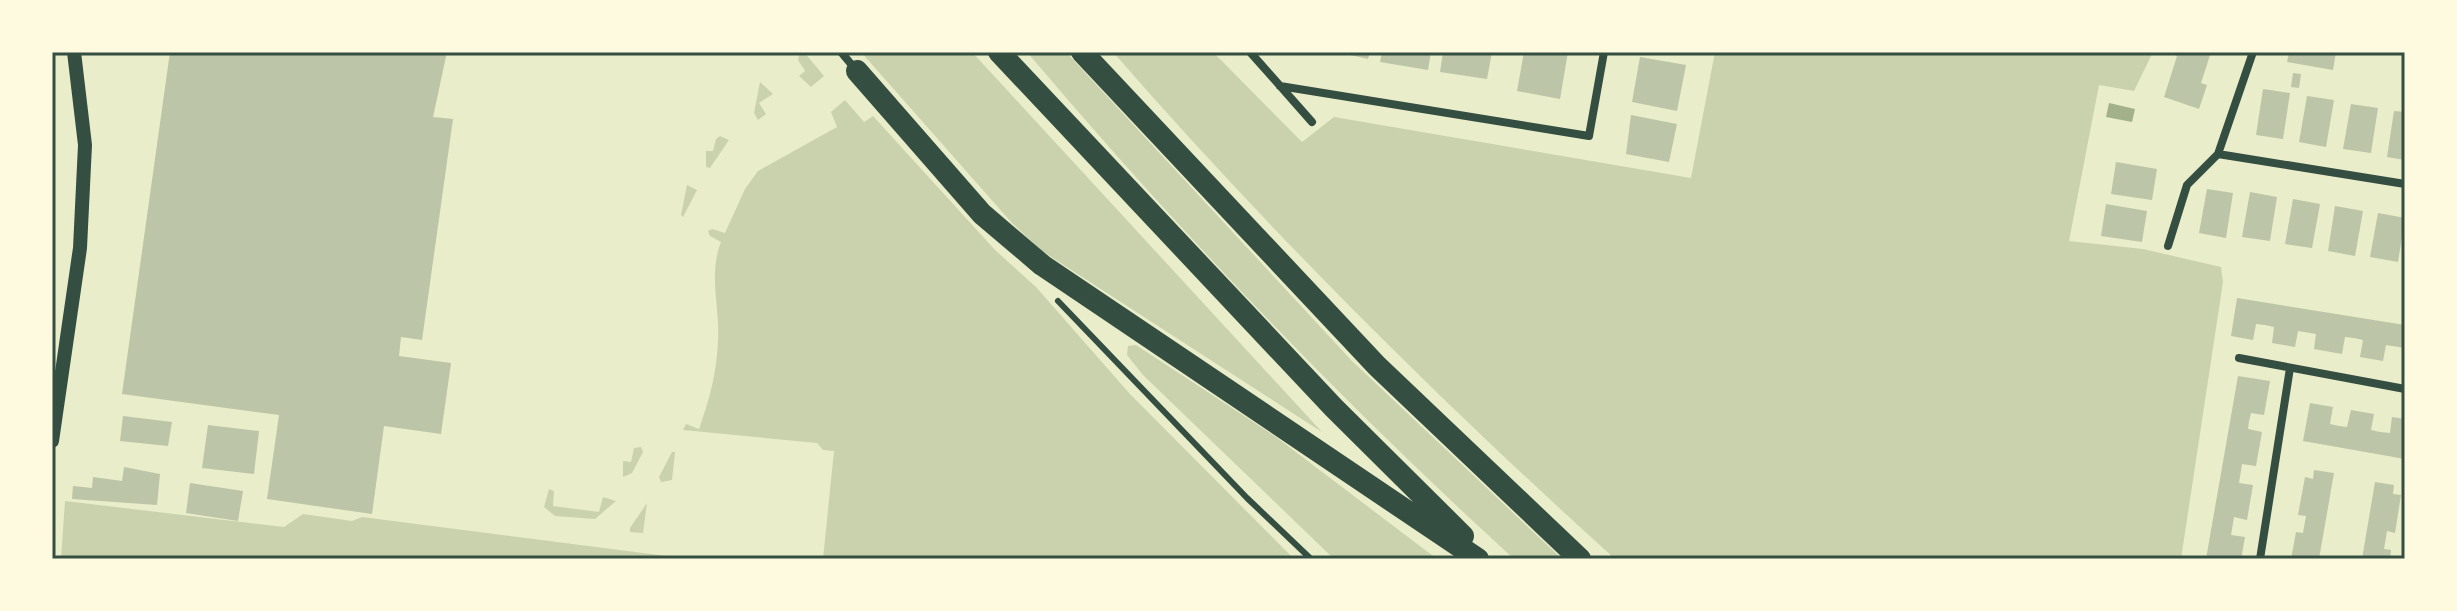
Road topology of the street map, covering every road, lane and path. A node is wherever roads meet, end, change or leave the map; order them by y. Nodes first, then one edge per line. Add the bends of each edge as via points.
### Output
1 (74, 52) edge
2 (841, 52) edge
3 (999, 52) edge
4 (1082, 52) edge
5 (1250, 52) edge
6 (1604, 52) edge
7 (2253, 52) edge
8 (857, 71) joint
9 (1280, 86) junction
10 (1312, 122) dead end
11 (2218, 154) junction
12 (2405, 184) edge
13 (2168, 246) dead end
14 (1058, 301) dead end
15 (2239, 358) dead end
16 (2290, 368) junction
17 (2405, 389) edge
18 (52, 441) edge
19 (1311, 559) edge
20 (1478, 559) edge
21 (1486, 559) edge
22 (1580, 559) edge
23 (2260, 559) edge

1 - 18 street via 85,145 80,248
2 - 8 street
3 - 21 highway via 1334,408
4 - 22 highway via 1377,366
5 - 9 street
6 - 9 street via 1589,136
7 - 11 street
8 - 20 highway via 982,214 1042,265
9 - 10 street
11 - 12 street
11 - 13 street via 2187,185
14 - 19 lane
15 - 16 street
16 - 17 street
16 - 23 street

